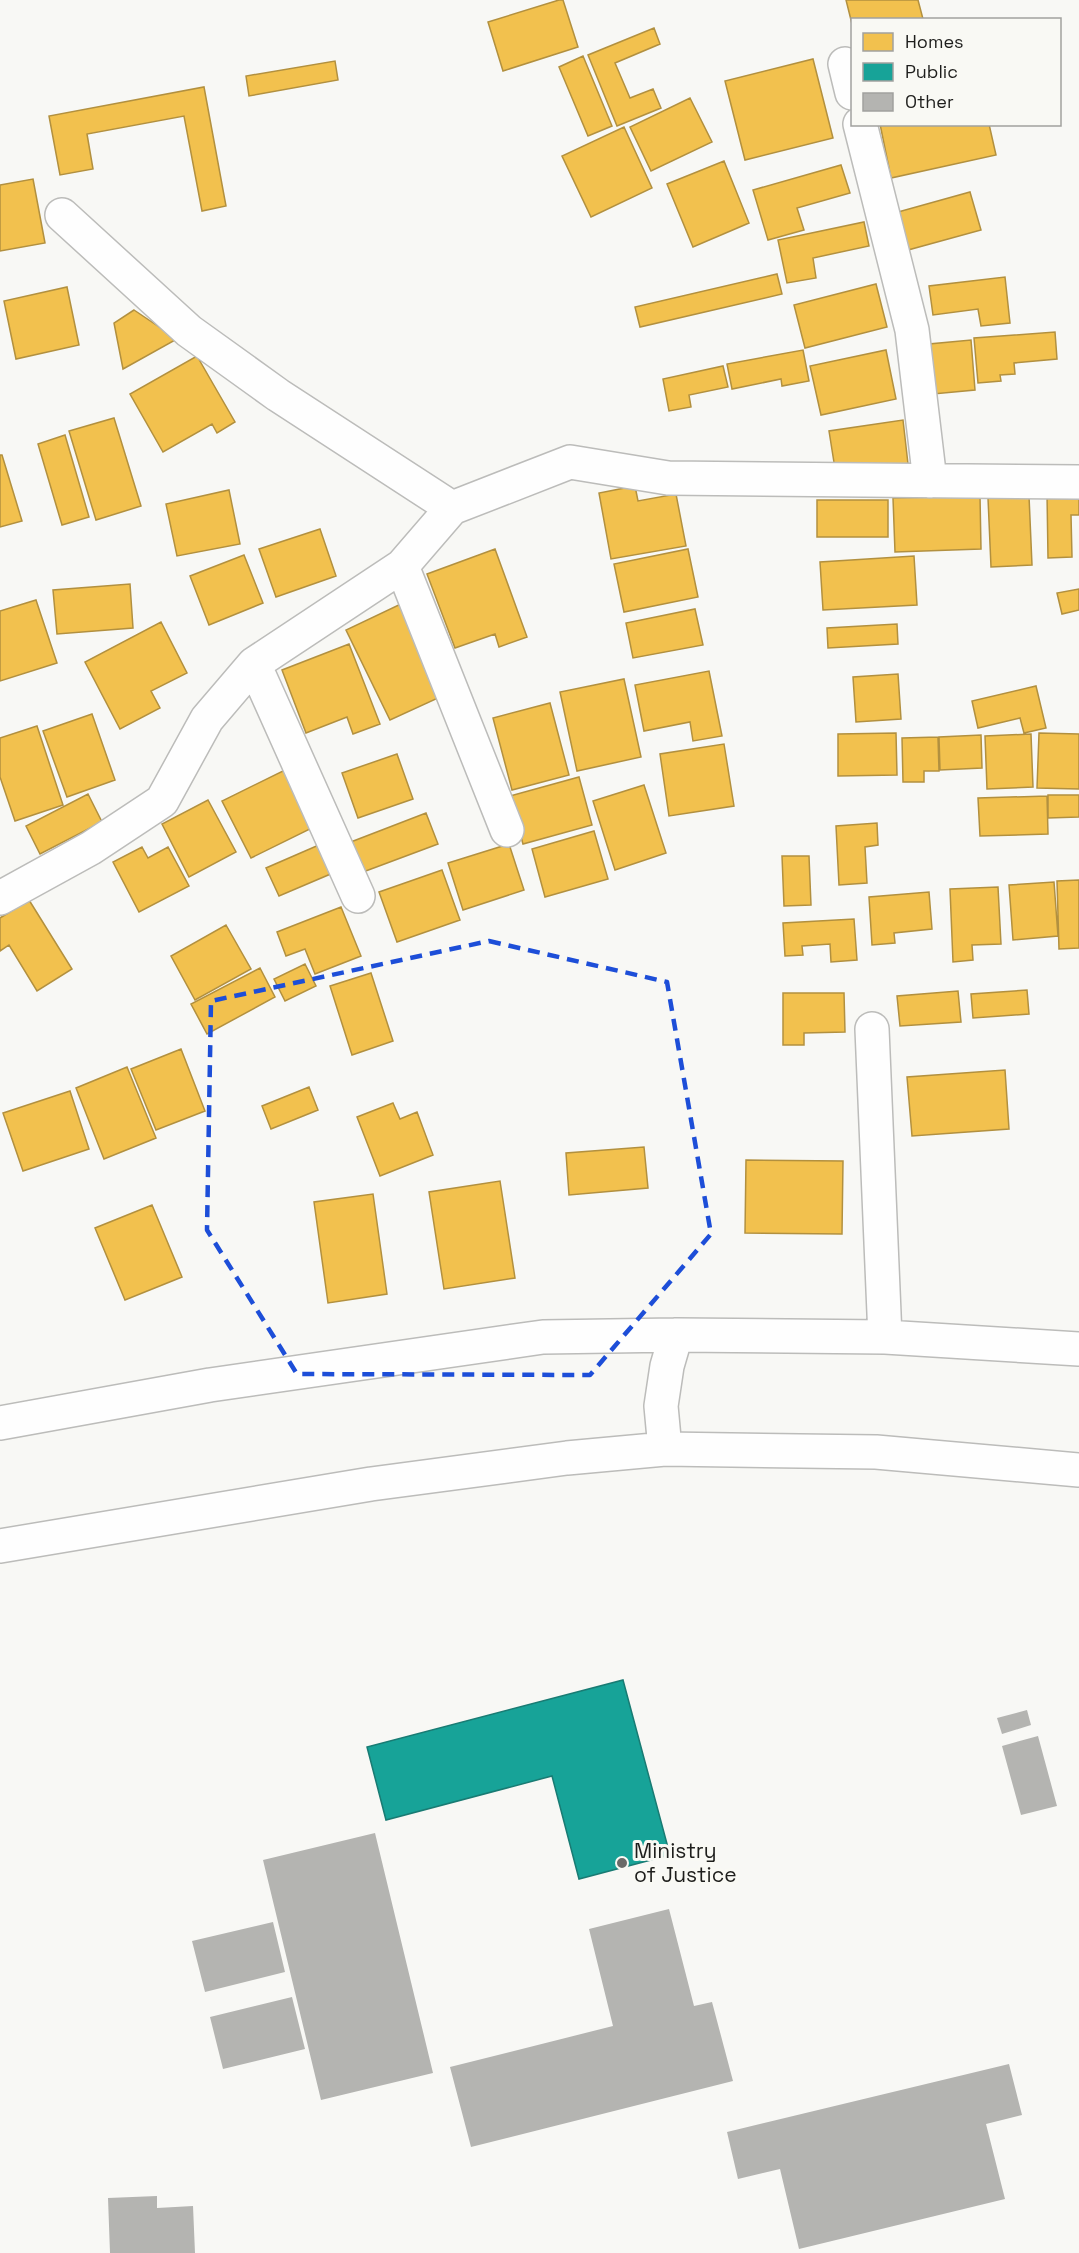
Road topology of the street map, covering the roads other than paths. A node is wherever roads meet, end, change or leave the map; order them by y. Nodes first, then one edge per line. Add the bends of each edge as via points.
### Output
1 (861, 126) edge
2 (62, 215) dead end
3 (930, 481) junction
4 (1079, 482) edge
5 (452, 508) junction
6 (402, 566) junction
7 (254, 664) junction
8 (507, 830) dead end
9 (358, 896) dead end
10 (0, 898) edge
11 (872, 1029) dead end
12 (676, 1335) junction
13 (885, 1337) junction
14 (1079, 1349) edge
15 (0, 1423) edge
16 (665, 1449) junction
17 (1079, 1470) edge
18 (0, 1546) edge

1 - 3 street via 912,330
2 - 5 street via 189,331 278,395
3 - 4 street
3 - 5 street via 668,478 570,462
5 - 6 street
6 - 7 street
6 - 8 street
7 - 9 street
7 - 10 street via 207,719 162,801 91,848
11 - 13 street
12 - 13 street
12 - 15 street via 543,1337 210,1385
12 - 16 street via 661,1406
13 - 14 street
16 - 17 street via 876,1452
16 - 18 street via 371,1484

